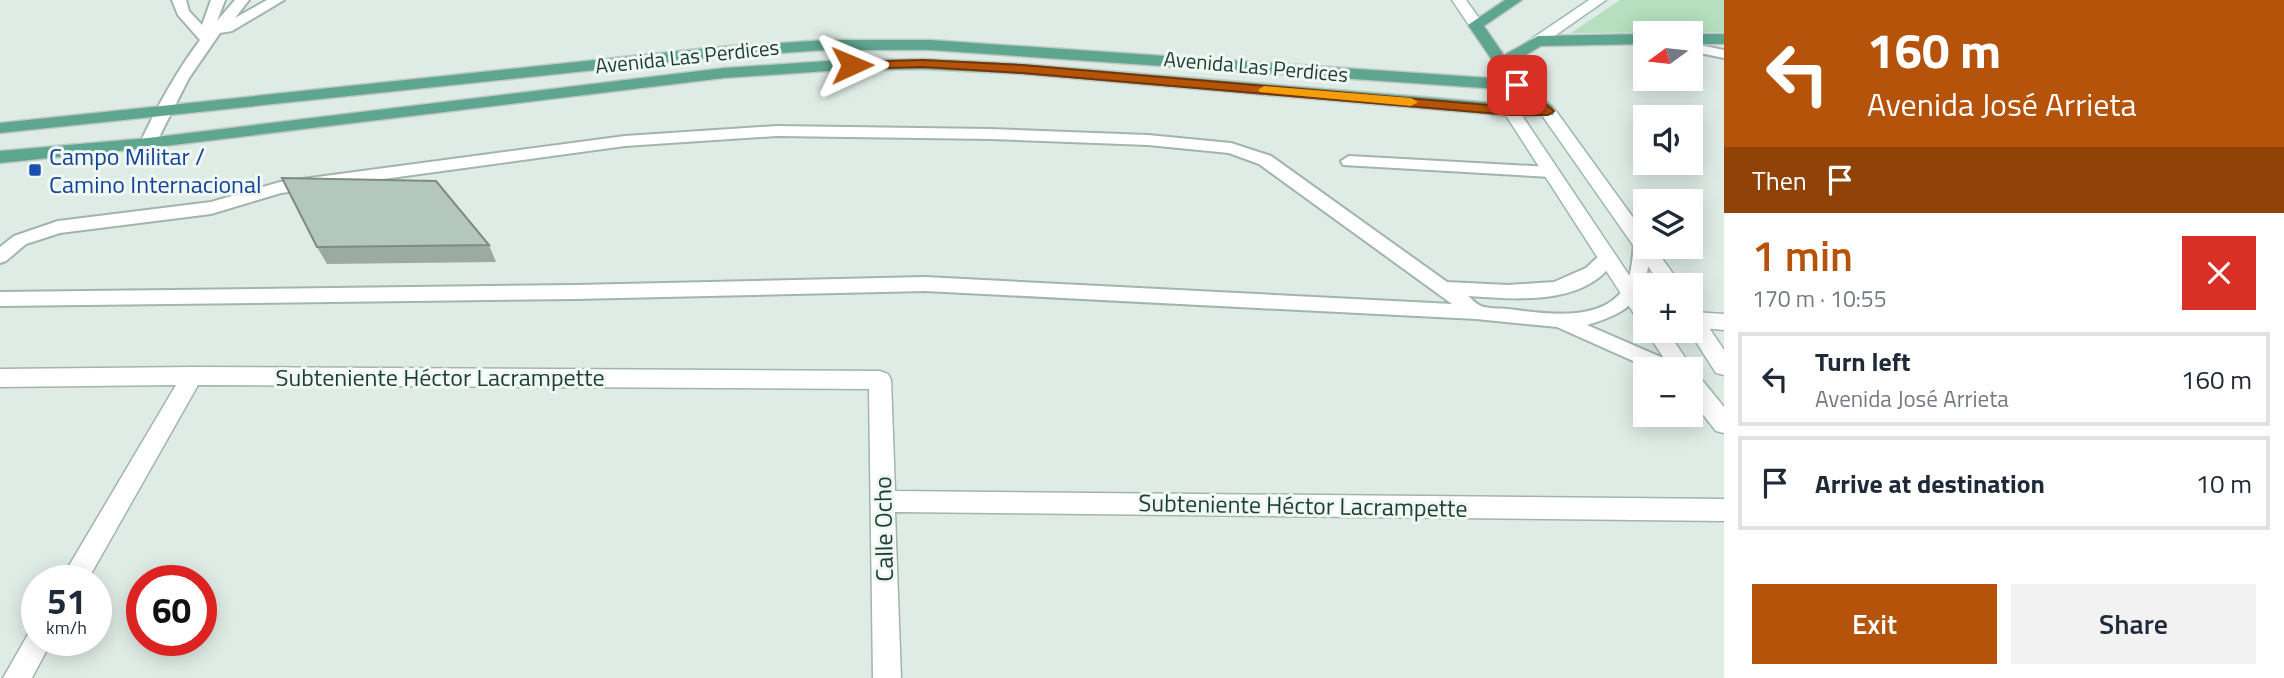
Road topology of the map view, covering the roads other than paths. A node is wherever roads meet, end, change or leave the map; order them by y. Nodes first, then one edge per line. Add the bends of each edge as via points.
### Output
1 (179, 0) edge
2 (218, 0) edge
3 (243, 0) edge
4 (277, 0) edge
5 (1460, 0) edge
6 (1515, 0) edge
7 (1599, 0) edge
8 (1476, 25) junction
9 (207, 39) junction
10 (1633, 39) edge
11 (1703, 39) edge
12 (1724, 39) edge
13 (1538, 41) junction
14 (1703, 50) edge
15 (1724, 54) edge
16 (1502, 63) junction
17 (1517, 85) junction
18 (162, 111) junction
19 (1511, 111) junction
20 (1548, 111) junction
21 (0, 128) edge
22 (148, 143) junction
23 (0, 158) edge
24 (1349, 161) dead end
25 (1550, 172) junction
26 (1633, 230) edge
27 (0, 257) edge
28 (1607, 258) junction
29 (1643, 259) edge
30 (1443, 288) junction
31 (1630, 294) junction
32 (1633, 298) edge
33 (0, 299) edge
34 (1476, 312) junction
35 (1703, 319) edge
36 (1560, 321) junction
37 (1724, 322) edge
38 (1703, 334) edge
39 (1642, 357) edge
40 (1724, 367) edge
41 (192, 376) junction
42 (0, 378) edge
43 (880, 380) joint
44 (1703, 397) edge
45 (1724, 424) edge
46 (883, 501) junction
47 (1724, 510) edge
48 (82, 565) edge
49 (29, 656) edge
50 (17, 678) edge
51 (887, 678) edge

1 - 9 lane via 183,12
2 - 9 lane
3 - 9 lane
4 - 9 lane
5 - 8 street
6 - 8 main road
7 - 13 street
8 - 16 main road
9 - 18 lane
10 - 13 main road
11 - 12 main road
13 - 16 main road
14 - 15 lane
16 - 17 main road
17 - 18 main road, Avenida Las Perdices via 930,45 826,45 718,52
17 - 19 street
17 - 20 main road
18 - 21 main road, Avenida Las Perdices
18 - 22 lane
19 - 20 main road, Avenida Las Perdices
19 - 22 main road, Avenida Las Perdices via 923,64 724,73
19 - 25 street
20 - 26 street
22 - 23 main road, Avenida Las Perdices
24 - 25 lane
25 - 28 street
27 - 30 lane via 20,240 58,227 211,208 280,188 625,141 777,131 989,134 1231,148 1265,160
28 - 30 lane via 1587,279 1557,289
28 - 31 street
29 - 31 lane
30 - 34 lane
31 - 32 street
31 - 36 lane via 1607,312
33 - 34 lane via 925,284
34 - 36 lane
35 - 37 street
36 - 39 lane
38 - 40 street
41 - 42 street, Subteniente Héctor Lacrampette
41 - 43 street, Subteniente Héctor Lacrampette
41 - 48 street
43 - 46 street, Calle Ocho
44 - 45 street
46 - 47 street, Subteniente Héctor Lacrampette
46 - 51 street, Calle Ocho
49 - 50 street

